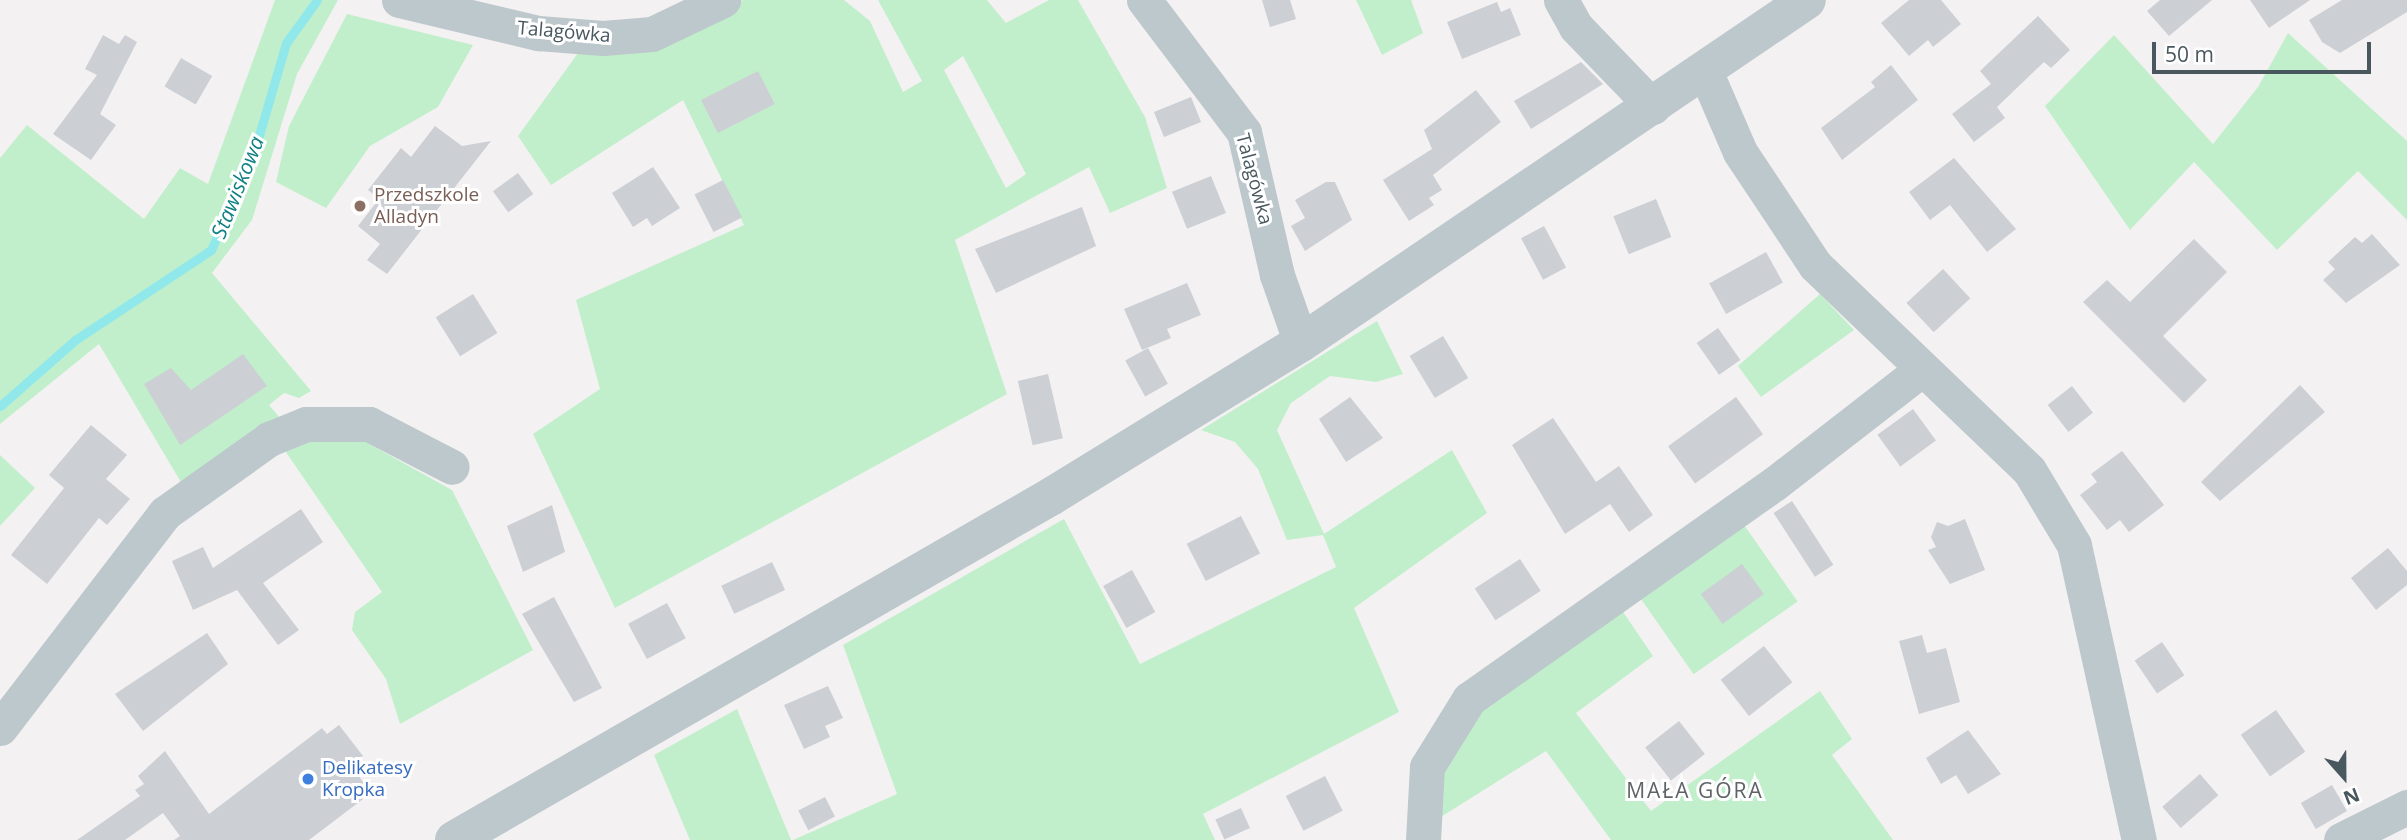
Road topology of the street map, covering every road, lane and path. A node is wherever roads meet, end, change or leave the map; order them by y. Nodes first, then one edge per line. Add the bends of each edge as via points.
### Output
1 (399, 0) edge
2 (723, 0) edge
3 (1144, 0) edge
4 (1561, 0) edge
5 (1807, 0) edge
6 (1705, 71) junction
7 (1653, 107) junction
8 (1301, 343) junction
9 (1921, 370) junction
10 (452, 467) dead end
11 (0, 728) edge
12 (2407, 807) edge
13 (454, 840) edge
14 (1423, 840) edge
15 (2139, 840) edge
16 (2341, 840) edge

1 - 2 street, Talagówka via 538,33 618,38 679,25
3 - 8 street, Talagówka via 1244,132 1277,275
4 - 7 street via 1576,27
5 - 6 street
6 - 7 street
6 - 9 street via 1740,152 1778,215 1815,265
7 - 8 street
8 - 13 street via 992,531
9 - 14 street via 1774,484 1469,699 1427,767
9 - 15 street via 2029,470 2074,545
10 - 11 street via 369,424 306,424 269,439 165,513
12 - 16 street

